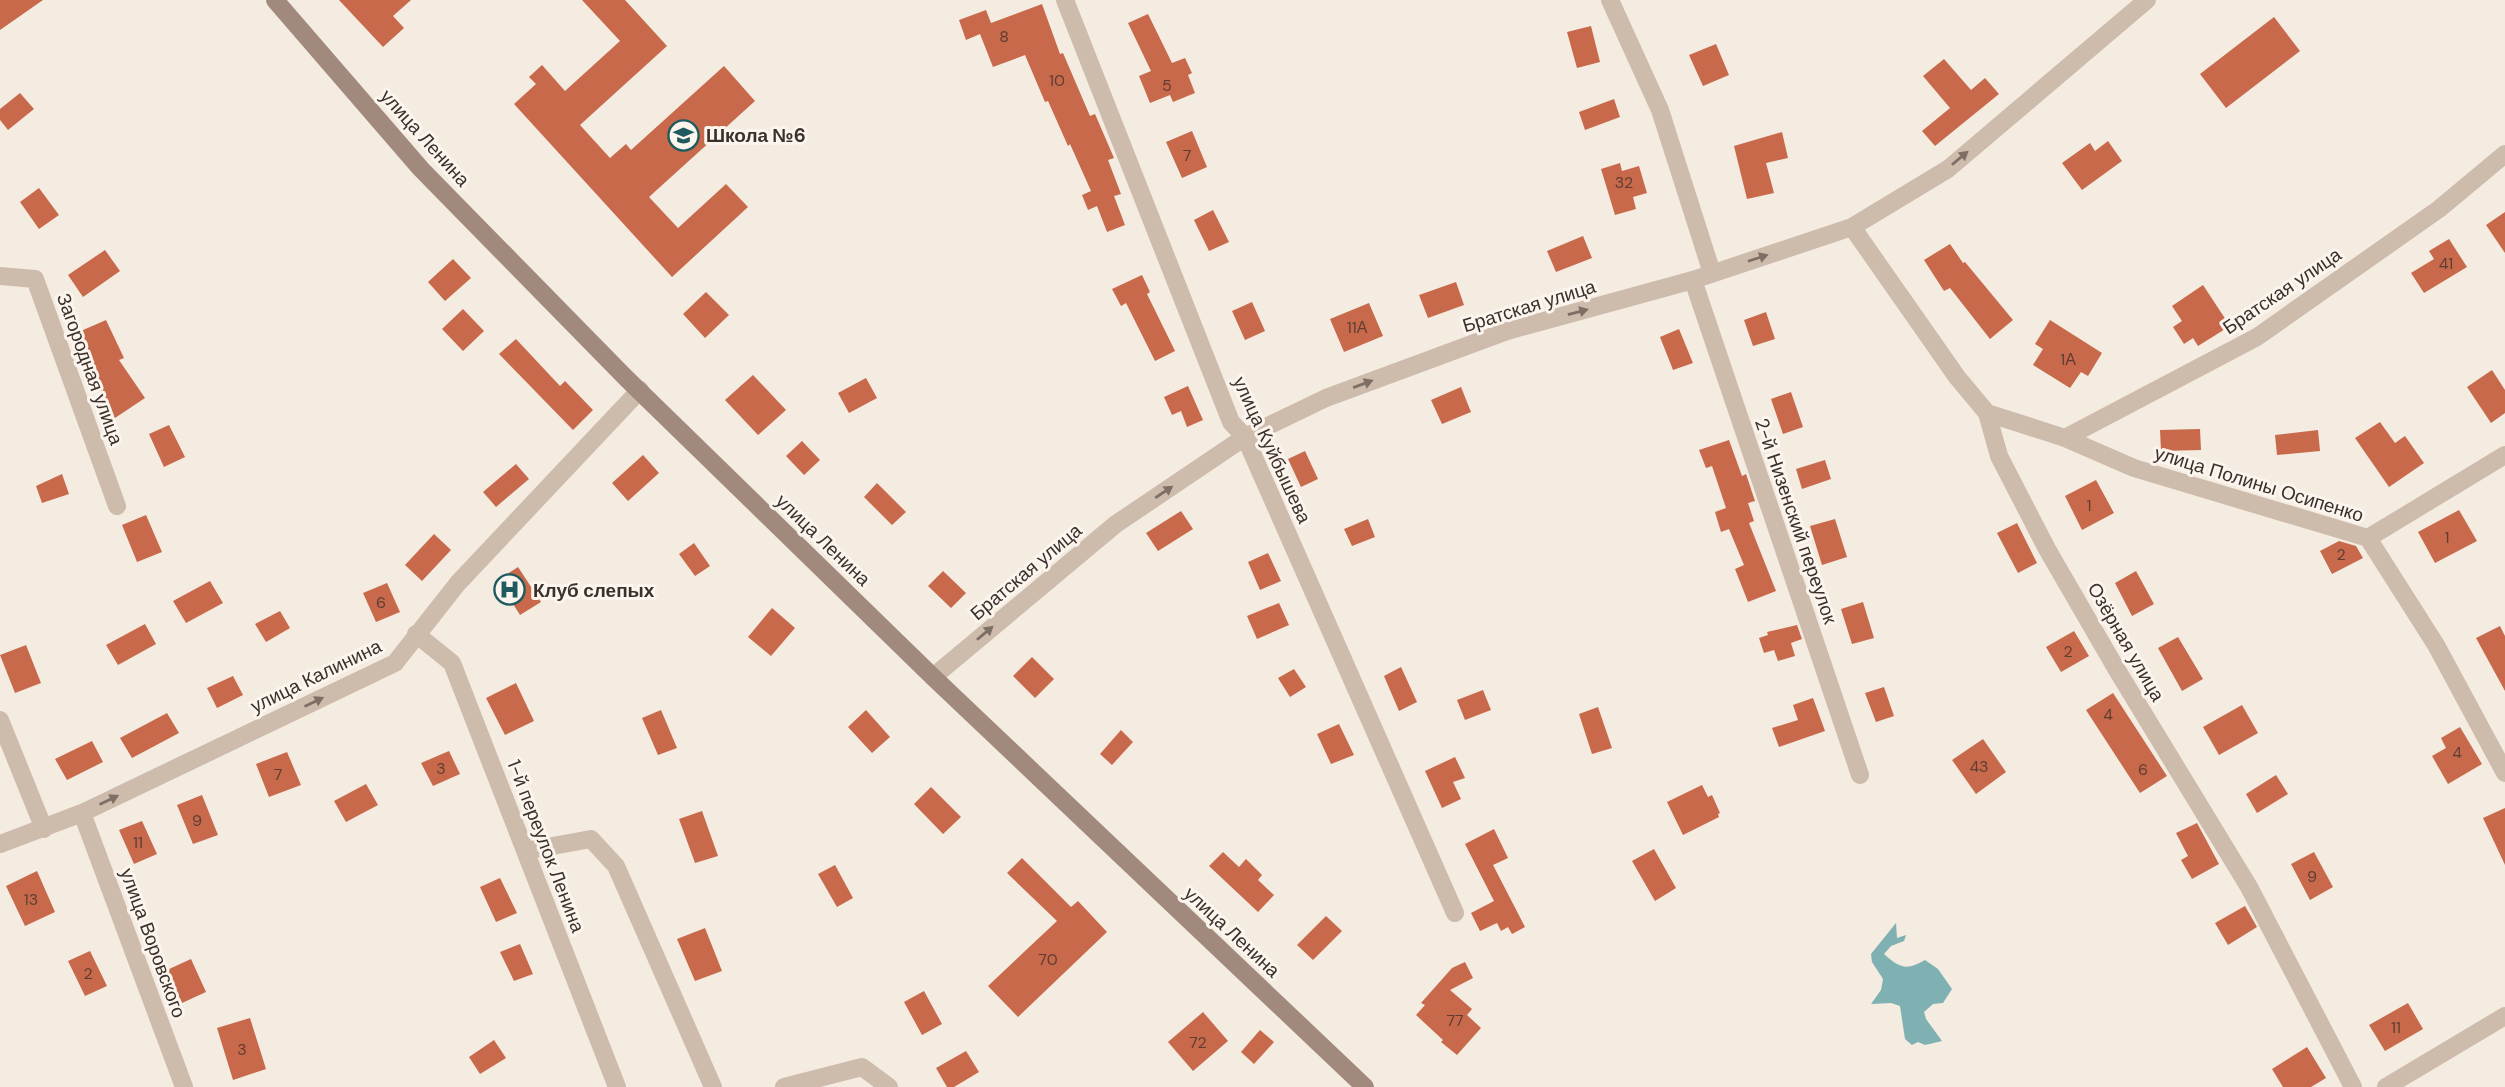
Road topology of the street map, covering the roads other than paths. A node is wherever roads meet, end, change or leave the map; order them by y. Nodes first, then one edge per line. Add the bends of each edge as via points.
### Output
1 (275, 0) edge
2 (1065, 0) edge
3 (1610, 0) edge
4 (2147, 0) edge
5 (2505, 154) edge
6 (1852, 227) junction
7 (1712, 273) junction
8 (0, 276) edge
9 (1693, 280) junction
10 (640, 390) junction
11 (1987, 413) junction
12 (1245, 437) junction
13 (2064, 438) junction
14 (2505, 455) edge
15 (117, 506) dead end
16 (2368, 538) junction
17 (416, 634) junction
18 (933, 677) junction
19 (0, 720) edge
20 (2505, 773) edge
21 (1860, 775) dead end
22 (82, 813) junction
23 (44, 829) junction
24 (0, 844) edge
25 (525, 851) junction
26 (1455, 913) dead end
27 (2505, 1016) edge
28 (184, 1087) edge
29 (617, 1087) edge
30 (713, 1087) edge
31 (784, 1087) edge
32 (889, 1087) edge
33 (1365, 1087) edge
34 (2353, 1087) edge
35 (2385, 1087) edge

1 - 10 main road, улица Ленина via 421,169
2 - 12 street, улица Куйбышева via 1231,422
3 - 7 street via 1660,110
6 -> 4 street, Братская улица via 1948,169
5 - 13 street, Братская улица via 2438,209 2257,337
7 -> 6 street, Братская улица
6 - 11 street, Озёрная улица
7 - 9 street, Братская улица
8 - 15 street, Загородная улица via 35,279
12 -> 9 street, Братская улица via 1326,398 1507,331
9 - 21 street, 2-й Низенский переулок
10 - 17 street, улица Калинина via 458,583
10 - 18 main road, улица Ленина
11 - 13 street, улица Полины Осипенко
11 - 34 street, Озёрная улица via 1998,456 2047,549 2249,887
18 -> 12 street, Братская улица via 1116,524
12 - 26 street, улица Куйбышева
13 - 16 street, улица Полины Осипенко via 2134,468
14 - 16 street, улица Полины Осипенко
16 - 20 street via 2436,645
22 -> 17 street, улица Калинина via 395,663
17 - 25 street, 1-й переулок Ленина via 452,663
18 - 33 main road, улица Ленина
19 - 23 street
22 - 23 street, улица Калинина
22 - 28 street, улица Воровского
23 - 24 street, улица Калинина
25 - 29 street, 1-й переулок Ленина
25 - 30 street via 591,839 616,866
27 - 35 street
31 - 32 street via 862,1067

